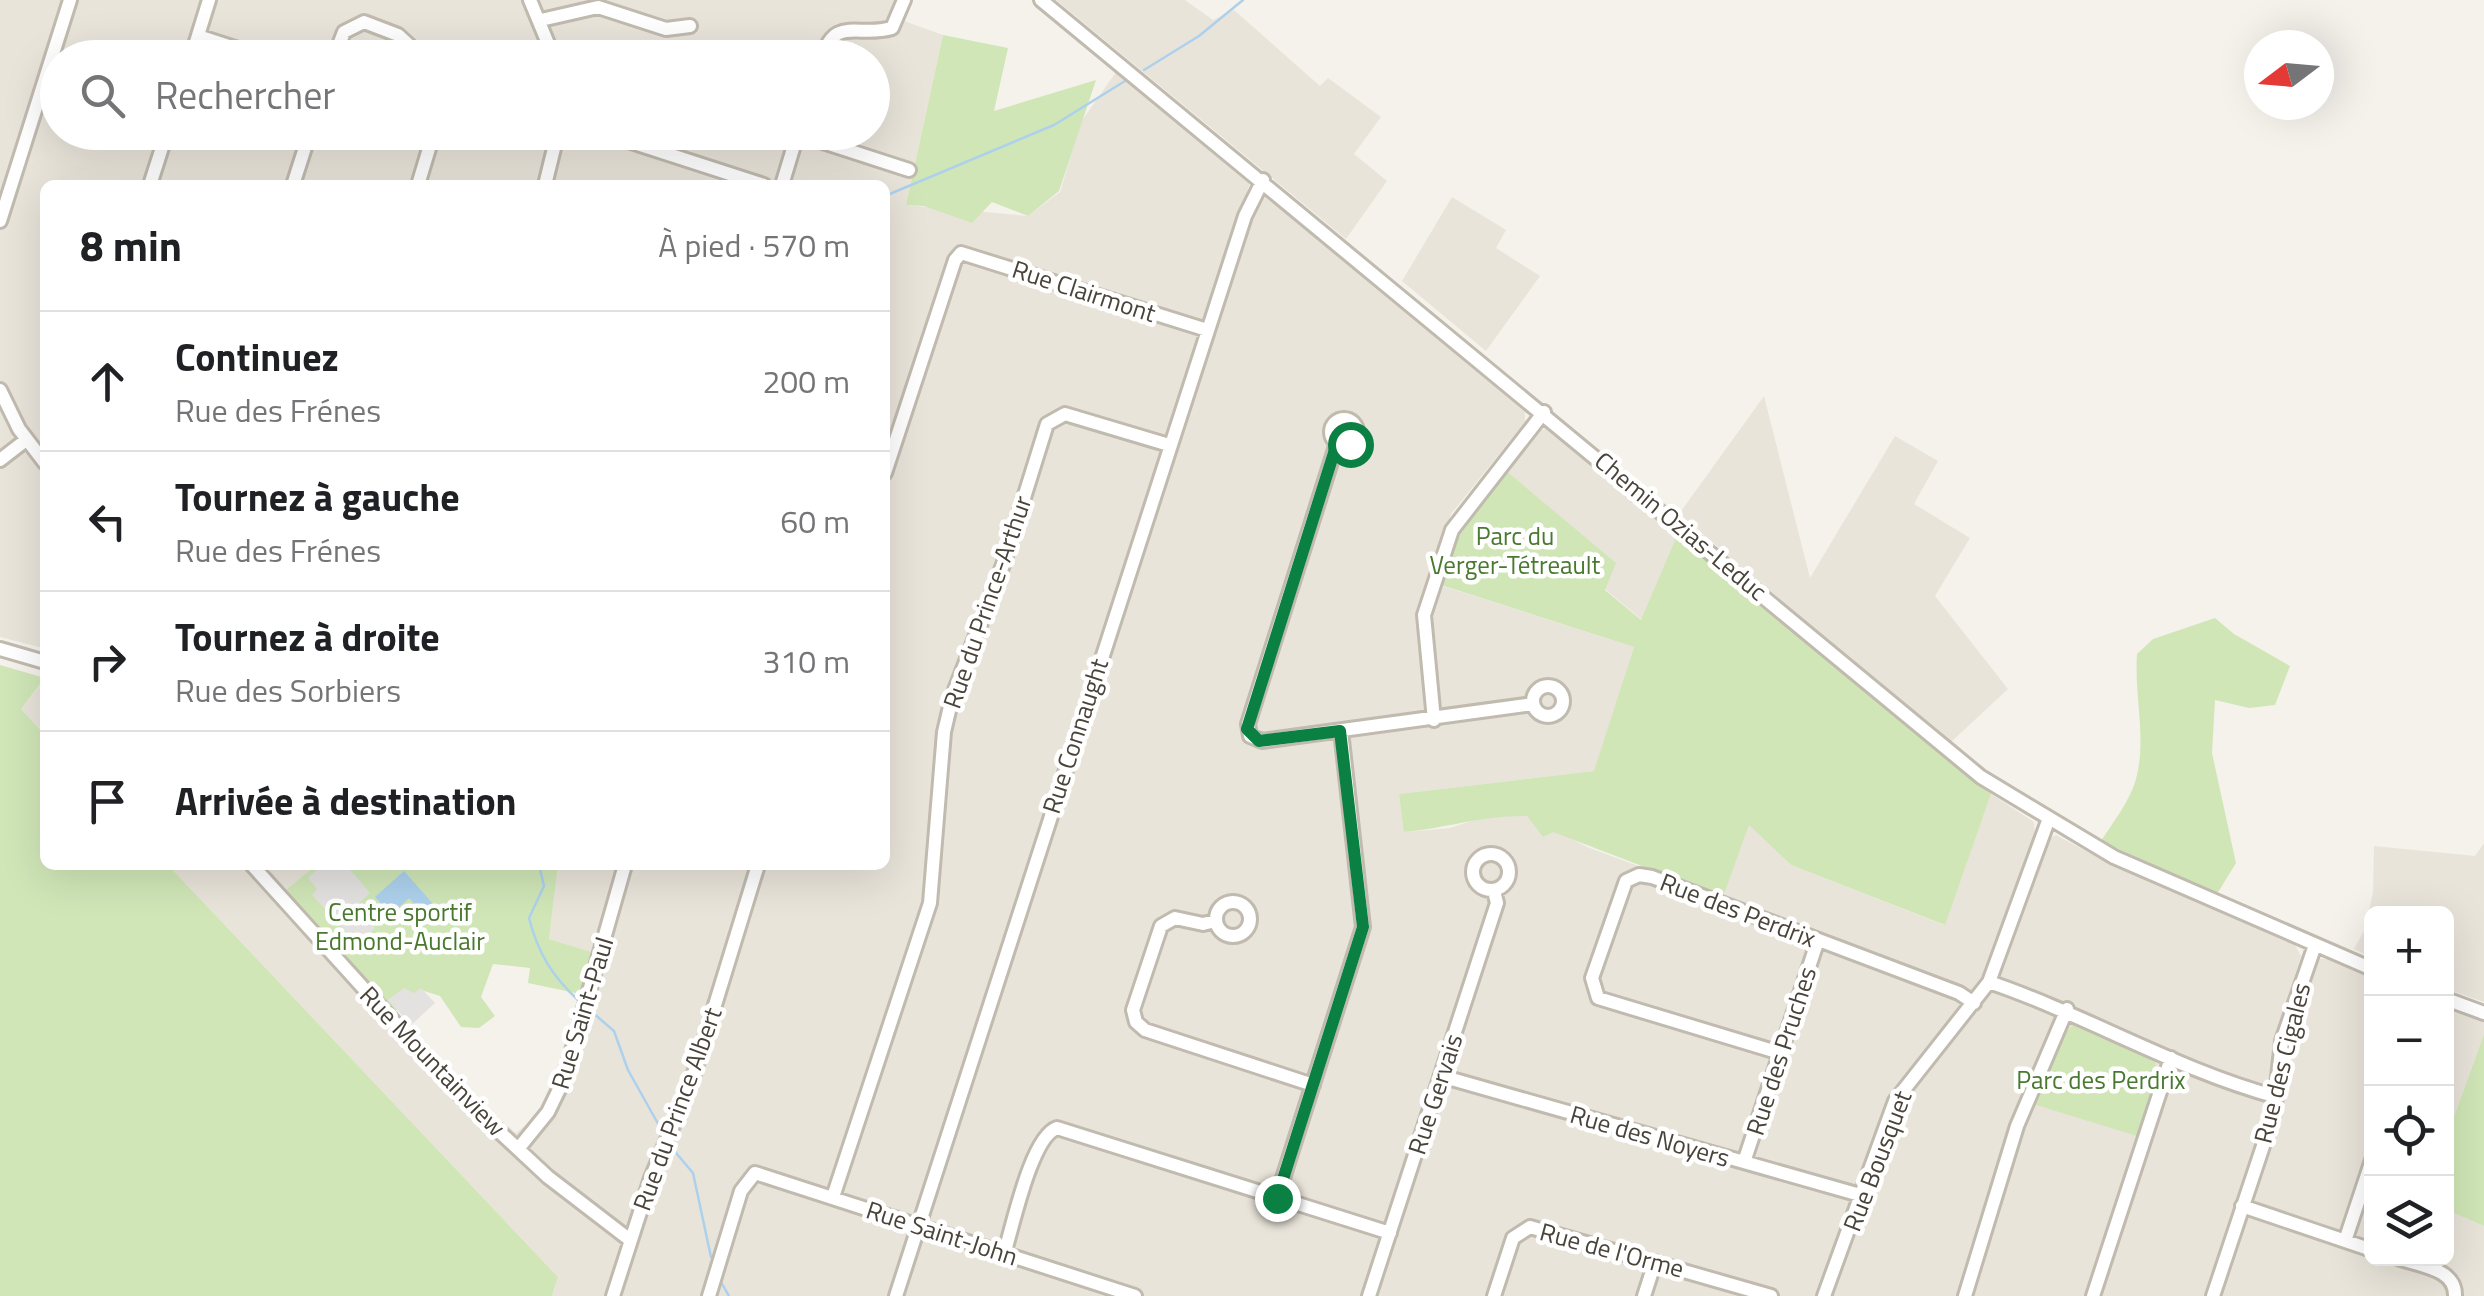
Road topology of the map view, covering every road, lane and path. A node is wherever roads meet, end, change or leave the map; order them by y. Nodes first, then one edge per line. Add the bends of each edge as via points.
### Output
1 (70, 0) edge
2 (209, 0) edge
3 (530, 0) edge
4 (904, 0) edge
5 (1042, 0) edge
6 (599, 4) edge
7 (540, 20) junction
8 (690, 26) dead end
9 (198, 36) junction
10 (57, 40) edge
11 (197, 40) edge
12 (210, 40) edge
13 (341, 40) edge
14 (403, 40) edge
15 (547, 40) edge
16 (832, 40) edge
17 (40, 95) edge
18 (161, 150) edge
19 (304, 150) edge
20 (429, 150) edge
21 (553, 150) edge
22 (656, 150) edge
23 (793, 150) edge
24 (849, 150) edge
25 (909, 170) dead end
26 (152, 180) edge
27 (295, 180) edge
28 (420, 180) edge
29 (545, 180) edge
30 (749, 180) edge
31 (784, 180) edge
32 (1263, 180) junction
33 (0, 221) edge
34 (1207, 330) junction
35 (0, 390) edge
36 (1544, 412) junction
37 (26, 440) junction
38 (1337, 443) dead end
39 (1169, 446) junction
40 (40, 457) edge
41 (890, 458) edge
42 (0, 460) edge
43 (0, 649) edge
44 (40, 661) edge
45 (1533, 704) dead end
46 (1434, 720) junction
47 (1340, 731) junction
48 (2048, 821) junction
49 (257, 870) edge
50 (624, 870) edge
51 (756, 870) edge
52 (1494, 891) dead end
53 (1215, 921) dead end
54 (1818, 940) junction
55 (2315, 945) junction
56 (2364, 966) edge
57 (1989, 982) junction
58 (2454, 1002) edge
59 (1974, 1003) junction
60 (2067, 1009) junction
61 (2484, 1013) edge
62 (1780, 1052) junction
63 (2170, 1058) junction
64 (1440, 1076) junction
65 (1313, 1085) junction
66 (2277, 1096) junction
67 (518, 1150) junction
68 (1744, 1162) junction
69 (2367, 1176) edge
70 (1860, 1195) junction
71 (833, 1197) junction
72 (1277, 1198) junction
73 (2242, 1206) junction
74 (919, 1226) junction
75 (1390, 1233) junction
76 (630, 1240) junction
77 (2345, 1241) junction
78 (2364, 1247) edge
79 (1004, 1254) junction
80 (1655, 1262) junction
81 (2420, 1266) edge
82 (1088, 1289) edge
83 (613, 1296) edge
84 (709, 1296) edge
85 (896, 1296) edge
86 (1135, 1296) edge
87 (1369, 1296) edge
88 (1494, 1296) edge
89 (1644, 1296) edge
90 (1771, 1296) edge
91 (1824, 1296) edge
92 (1965, 1296) edge
93 (2094, 1296) edge
94 (2213, 1296) edge
95 (2455, 1296) edge

1 - 10 street
2 - 9 street
3 - 7 street
4 - 16 street via 894,26 836,32
5 - 32 street, Chemin Ozias-Leduc
6 - 7 street
6 - 8 street via 666,29
7 - 15 street
9 - 11 street
9 - 12 street
13 - 14 street via 360,22
17 - 33 street
18 - 26 street
19 - 27 street
20 - 28 street
21 - 29 street
22 - 30 street
23 - 31 street
24 - 25 street
32 - 34 street, Rue Connaught via 1249,203
32 - 36 street, Chemin Ozias-Leduc
34 - 39 street, Rue Connaught
34 - 41 street, Rue Clairmont via 961,253
35 - 37 street
36 - 46 street via 1452,530 1424,621
36 - 48 street, Chemin Ozias-Leduc via 1962,762
37 - 40 street
37 - 42 street
38 - 47 street via 1247,729 1259,741
39 - 71 street, Rue du Prince-Arthur via 1068,414 1047,424 952,698 930,903
39 - 74 street, Rue Connaught
43 - 44 street
45 - 46 street
46 - 47 street
47 - 65 street via 1363,927
48 - 55 street, Chemin Ozias-Leduc
48 - 57 street, Rue Bousquet
49 - 67 street, Rue Mountainview
50 - 67 street, Rue Saint-Paul via 564,1079
51 - 76 street, Rue du Prince Albert via 692,1080
52 - 64 street, Rue Gervais via 1497,903
53 - 65 street via 1175,918 1161,926 1133,1010 1136,1022
54 - 59 street, Rue des Perdrix
54 - 62 street, Rue des Pruches
54 - 62 street, Rue des Perdrix via 1646,876 1626,881 1615,907 1592,978 1601,1001
55 - 56 street, Chemin Ozias-Leduc
55 - 66 street, Rue des Cigales via 2282,1040
57 - 59 street, Rue Bousquet
57 - 60 street
58 - 61 street
59 - 70 street, Rue Bousquet via 1899,1093
60 - 63 street
60 - 92 street via 2017,1126
62 - 68 street, Rue des Pruches
63 - 66 street
63 - 93 street
64 - 68 street, Rue des Noyers
64 - 75 street, Rue Gervais
65 - 72 street
66 - 73 street, Rue des Cigales
67 - 76 street, Rue Mountainview
68 - 70 street, Rue des Noyers
69 - 77 street
70 - 91 street, Rue Bousquet
71 - 74 street, Rue Saint-John
71 - 84 street, Rue Saint-John via 763,1173 748,1176
72 - 75 street
72 - 79 street via 1064,1128 1050,1131 1038,1148
73 - 77 street
73 - 94 street, Rue des Cigales
74 - 79 street, Rue Saint-John
74 - 85 street, Rue Connaught
75 - 87 street, Rue Gervais
76 - 83 street, Rue du Prince Albert
77 - 78 street
79 - 82 street, Rue Saint-John
80 - 88 street, Rue de l'Orme via 1530,1227 1514,1238
80 - 89 street
80 - 90 street, Rue de l'Orme
81 - 95 street via 2448,1276
82 - 86 street, Rue Saint-John

